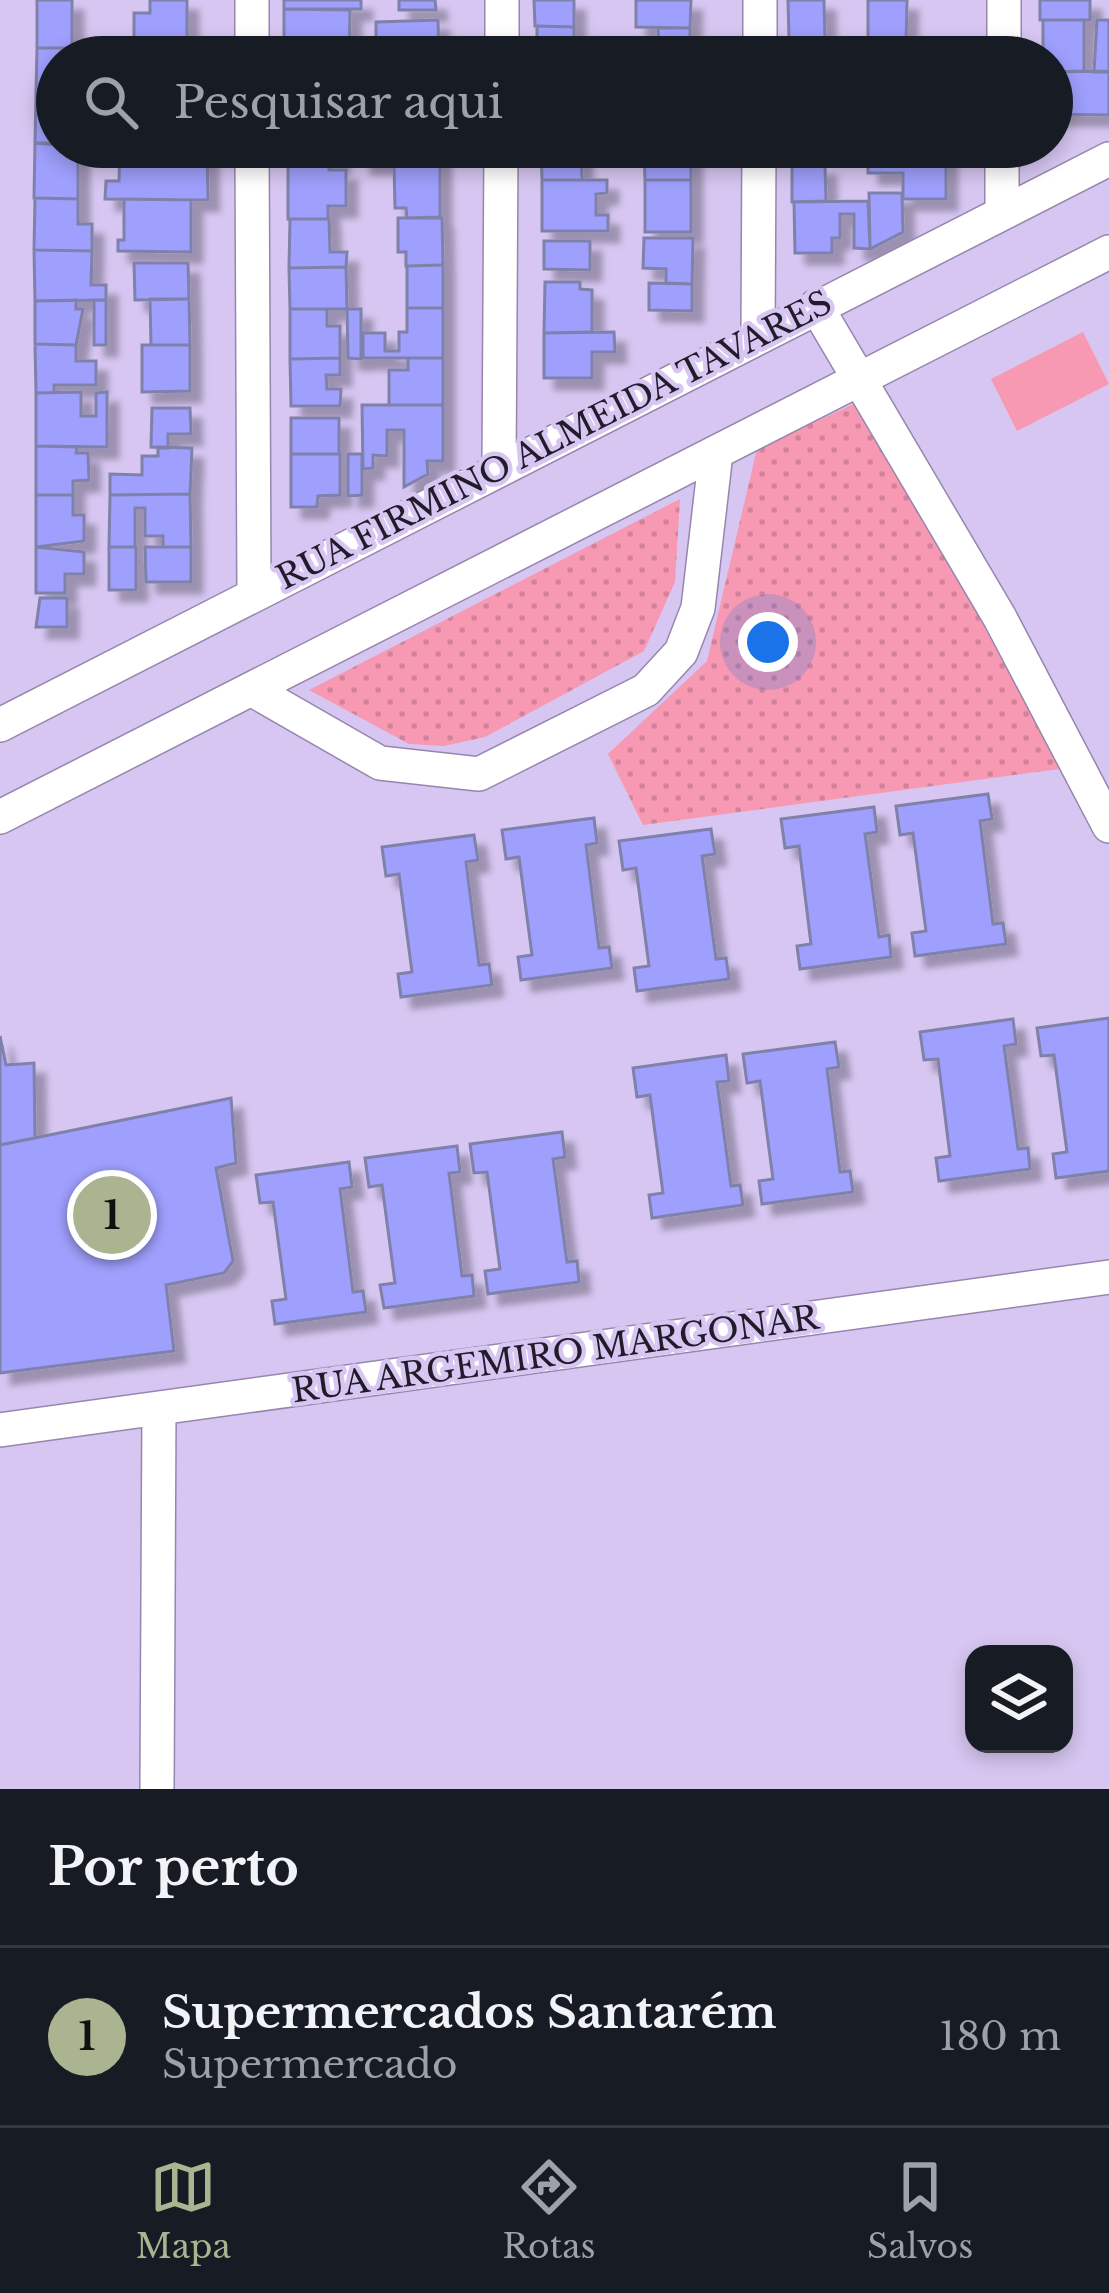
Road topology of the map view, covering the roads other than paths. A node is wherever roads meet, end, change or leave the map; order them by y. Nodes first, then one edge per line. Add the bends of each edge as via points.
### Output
1 (252, 0) edge
2 (502, 0) edge
3 (760, 0) edge
4 (1004, 0) edge
5 (252, 36) edge
6 (502, 36) edge
7 (760, 36) edge
8 (1004, 36) edge
9 (1109, 159) edge
10 (252, 168) edge
11 (501, 168) edge
12 (759, 168) edge
13 (1002, 168) edge
14 (1001, 213) junction
15 (1109, 252) edge
16 (816, 306) junction
17 (758, 336) junction
18 (858, 381) junction
19 (716, 453) junction
20 (499, 469) junction
21 (254, 593) junction
22 (251, 689) junction
23 (0, 724) edge
24 (0, 817) edge
25 (1109, 826) edge
26 (1109, 1277) edge
27 (159, 1409) junction
28 (0, 1430) edge
29 (157, 1789) edge

1 - 5 street
2 - 6 street
3 - 7 street
4 - 8 street
9 - 14 street, RUA FIRMINO ALMEIDA TAVARES
10 - 21 street
11 - 20 street
12 - 17 street
13 - 14 street
14 - 16 street, RUA FIRMINO ALMEIDA TAVARES
15 - 18 street
16 - 17 street, RUA FIRMINO ALMEIDA TAVARES
16 - 18 street
17 - 20 street, RUA FIRMINO ALMEIDA TAVARES
18 - 19 street
18 - 25 street via 1000,618
19 - 22 street
19 - 22 street via 698,608 681,652 646,690 479,774 380,763
20 - 21 street, RUA FIRMINO ALMEIDA TAVARES
21 - 23 street, RUA FIRMINO ALMEIDA TAVARES
22 - 24 street
26 - 27 street, RUA ARGEMIRO MARGONAR
27 - 28 street, RUA ARGEMIRO MARGONAR
27 - 29 street

